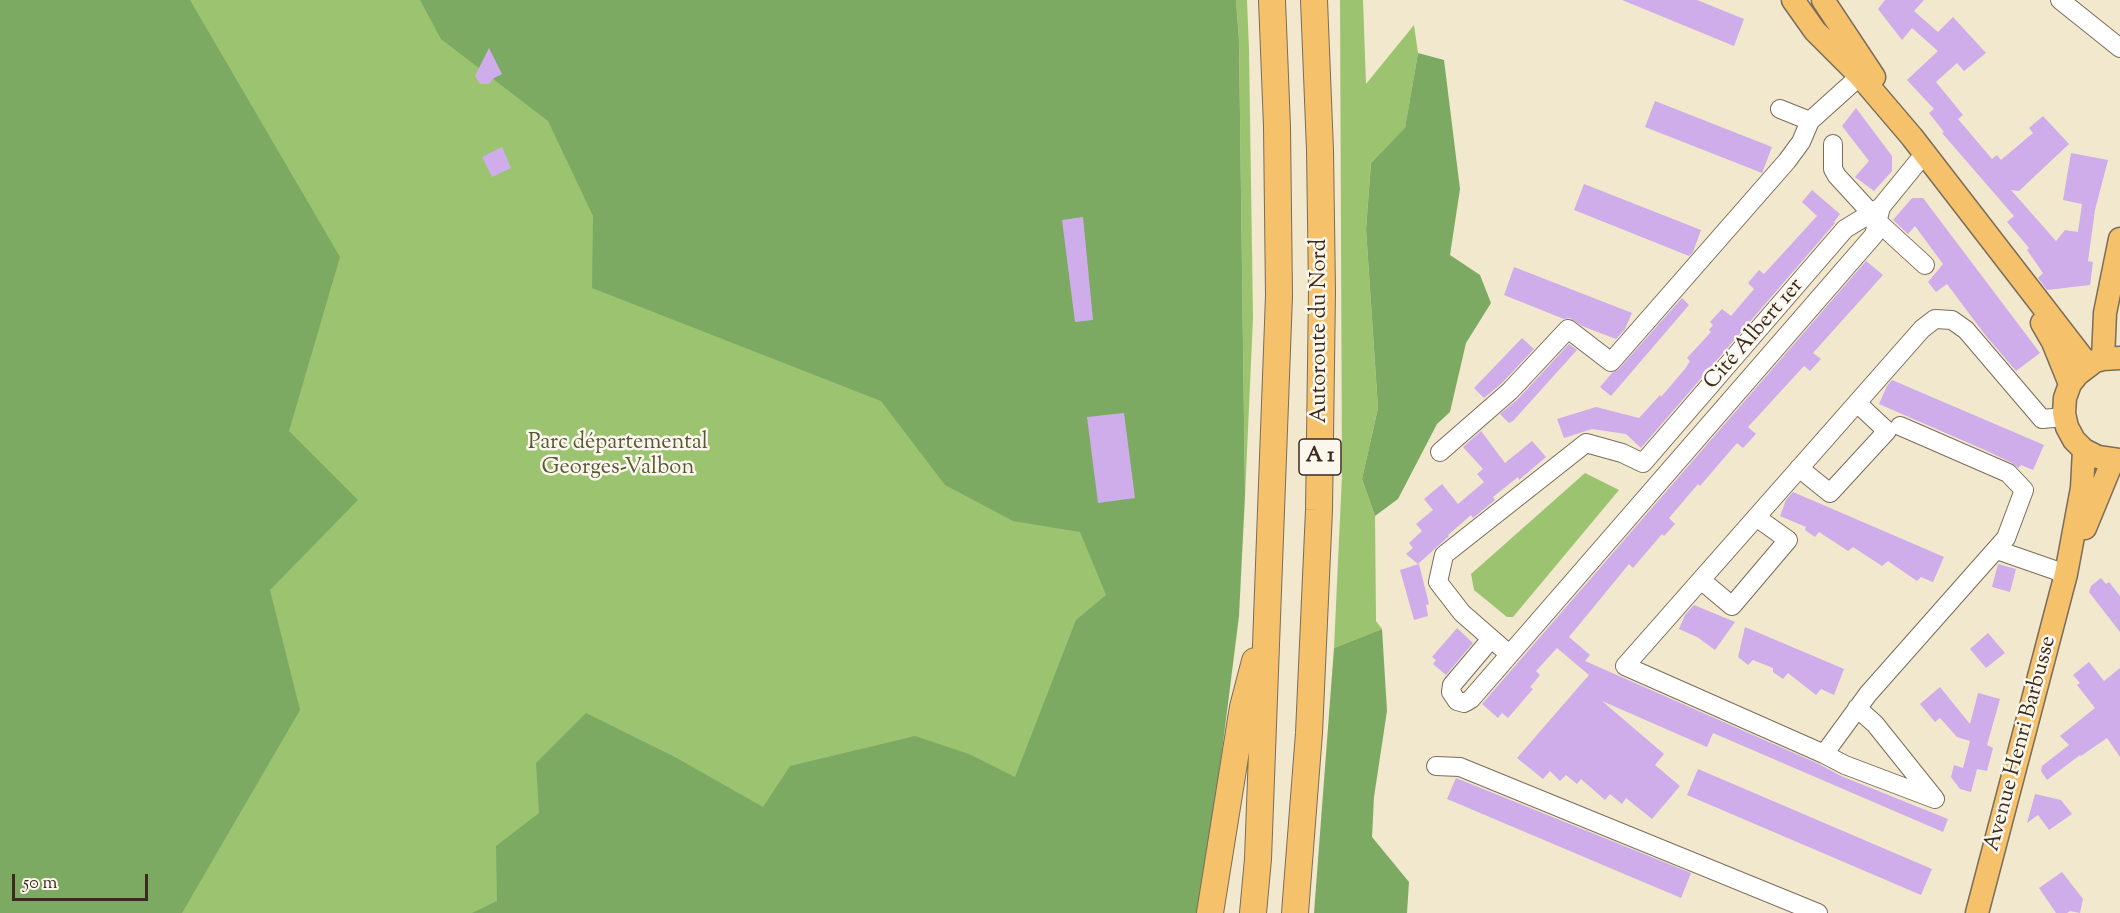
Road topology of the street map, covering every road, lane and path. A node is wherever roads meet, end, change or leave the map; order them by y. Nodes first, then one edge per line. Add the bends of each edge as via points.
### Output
1 (1272, 0) edge
2 (1314, 0) edge
3 (1793, 0) edge
4 (1823, 0) edge
5 (2060, 0) edge
6 (2120, 48) edge
7 (1860, 76) junction
8 (1780, 109) dead end
9 (1810, 122) junction
10 (1833, 144) dead end
11 (1919, 145) junction
12 (1876, 213) junction
13 (2120, 238) edge
14 (1999, 250) junction
15 (1925, 265) dead end
16 (2104, 361) edge
17 (2070, 384) junction
18 (1857, 403) junction
19 (2065, 417) junction
20 (1900, 426) dead end
21 (2084, 450) junction
22 (1440, 452) dead end
23 (2116, 460) edge
24 (1644, 463) junction
25 (1799, 468) junction
26 (1653, 489) junction
27 (1756, 517) junction
28 (1996, 550) junction
29 (2066, 574) junction
30 (1701, 580) junction
31 (1267, 608) junction
32 (1491, 639) junction
33 (1509, 654) junction
34 (1857, 708) junction
35 (1824, 754) junction
36 (1436, 766) dead end
37 (1210, 913) edge
38 (1253, 913) edge
39 (1295, 913) edge
40 (1818, 913) edge
41 (1977, 913) edge

1 - 31 highway, Autoroute du Nord / A 1 via 1279,296
2 - 39 highway, Autoroute du Nord / A 1 via 1322,291 1319,510
3 - 7 main road via 1815,31
4 - 11 main road
5 - 6 street
7 - 9 street
7 - 11 main road
8 - 9 street
9 - 22 street via 1787,161 1611,362 1568,329 1510,391
10 - 12 street via 1833,169 1837,176
11 - 12 street, Cité Albert 1er
11 - 14 main road
12 - 15 street
12 - 24 street, Cité Albert 1er via 1845,229
12 - 26 street, Cité Albert 1er via 1874,235
13 - 16 main road via 2105,314
14 - 16 main road
14 - 17 main road via 2053,342
16 - 17 main road via 2078,374
17 - 19 main road
18 - 19 street via 1922,329 1935,319 1952,320 1966,330 2042,419
18 - 25 street
18 - 25 street via 1887,431 1830,493
19 - 21 main road via 2074,440
20 - 28 street via 2008,473 2024,490 2006,538
21 - 23 main road
21 - 29 main road, Avenue Henri Barbusse via 2082,488
23 - 29 main road, Avenue Henri Barbusse
24 - 26 street
24 - 32 street via 1586,443 1444,555 1438,582 1462,613
25 - 27 street
26 - 33 street, Cité Albert 1er
27 - 30 street
27 - 30 street via 1788,540 1732,606
28 - 29 street
28 - 34 street
29 - 41 main road, Avenue Henri Barbusse
30 - 35 street via 1625,666
31 - 37 highway via 1244,708
31 - 38 highway, Autoroute du Nord / A 1
32 - 33 street
32 - 33 street, Cité Albert 1er via 1452,685 1454,699 1464,703 1471,699
34 - 35 street
34 - 35 street via 1875,724 1935,799
36 - 40 street via 1460,766

